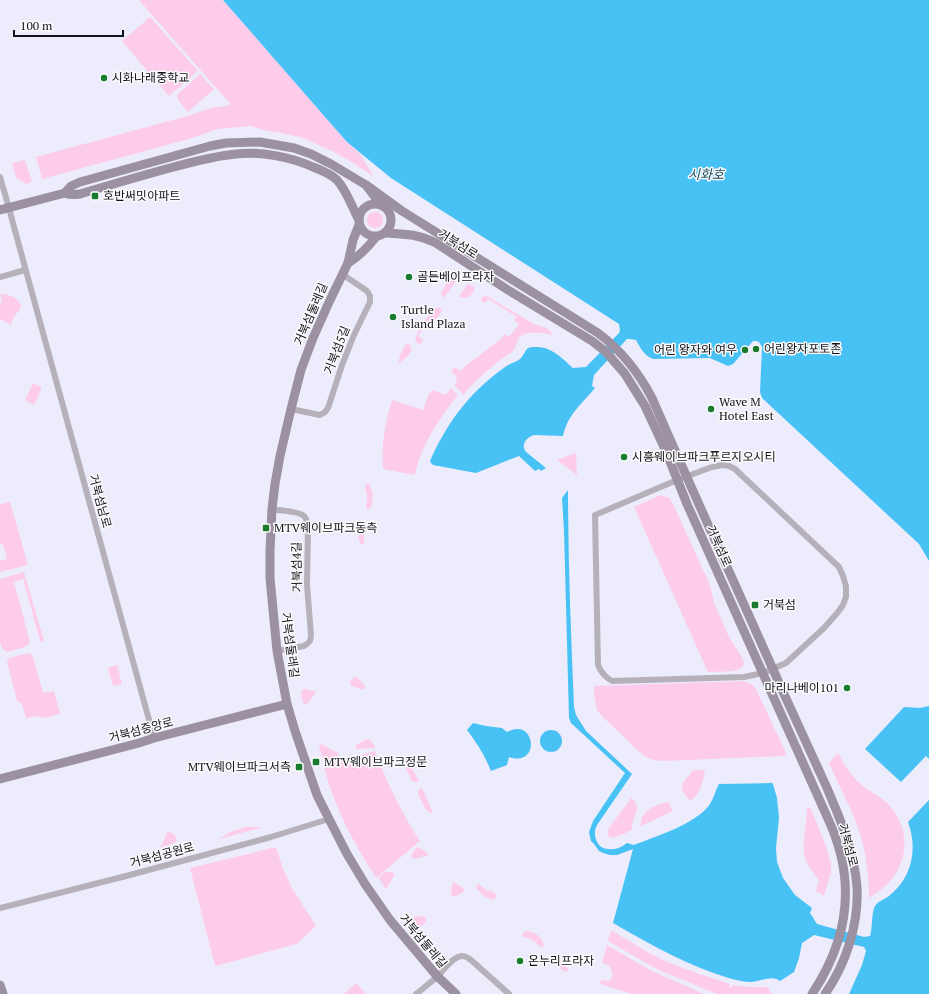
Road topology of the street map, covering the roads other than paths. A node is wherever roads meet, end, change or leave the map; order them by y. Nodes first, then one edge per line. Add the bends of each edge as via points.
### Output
1 (0, 177) edge
2 (366, 186) junction
3 (65, 193) junction
4 (383, 206) junction
5 (9, 208) junction
6 (353, 208) junction
7 (0, 210) edge
8 (402, 211) junction
9 (359, 223) junction
10 (386, 233) junction
11 (400, 234) junction
12 (376, 237) junction
13 (353, 240) junction
14 (369, 246) junction
15 (348, 263) junction
16 (25, 270) junction
17 (342, 274) junction
18 (0, 277) edge
19 (291, 409) junction
20 (687, 476) junction
21 (677, 480) junction
22 (272, 510) junction
23 (277, 651) junction
24 (773, 669) junction
25 (763, 673) junction
26 (287, 704) junction
27 (154, 738) junction
28 (0, 779) edge
29 (329, 819) junction
30 (0, 908) edge
31 (437, 976) junction
32 (0, 985) edge
33 (2, 994) edge
34 (416, 994) edge
35 (456, 994) edge
36 (509, 994) edge
37 (812, 994) edge
38 (825, 994) edge

1 - 5 street, 거북섬남로
2 - 3 street via 331,164 294,148 260,142 240,142 210,146 86,180 71,186
2 - 4 street
2 - 8 street
3 - 5 street
3 - 6 street via 80,194 213,157 237,153 261,154 304,163 336,179
4 - 8 street
4 - 9 street via 376,204 366,207 360,215
4 - 10 street via 391,217 390,228
5 - 7 street
5 - 16 street, 거북섬남로
6 - 9 street
6 - 13 street
8 - 20 street via 598,333 625,356 645,384
9 - 12 street via 366,234
9 - 13 street
10 - 11 street, 거북섬로
10 - 12 street
11 - 14 street
11 - 21 street, 거북섬로 via 414,235 436,243 606,352 625,374 645,406
12 - 14 street
13 - 15 street
14 - 15 street
15 - 17 street, 거북섬둘레길
16 - 18 street
16 - 27 street, 거북섬남로
17 - 19 street, 거북섬둘레길 via 313,338
17 - 19 street, 거북섬5길 via 367,291 370,302 342,365 328,408 320,415
19 - 22 street, 거북섬둘레길 via 280,456
20 - 21 street
20 - 24 street
20 - 24 street via 722,465 735,469 839,567 846,586 843,605 824,628 786,663
21 - 25 street, 거북섬로
21 - 25 street via 595,515 600,672 612,681 744,677
22 - 23 street, 거북섬둘레길 via 270,578
22 - 23 street, 거북섬4길 via 298,513 304,516 308,526 311,640 304,646
23 - 26 street, 거북섬둘레길
24 - 25 street
24 - 38 street via 840,818 854,866 857,906 851,938 837,974
25 - 37 street, 거북섬로 via 829,821 842,858 846,889 844,921 835,952
26 - 27 street, 거북섬중앙로
26 - 29 street, 거북섬둘레길 via 317,795
27 - 28 street, 거북섬중앙로
29 - 30 street, 거북섬공원로 via 271,837
29 - 31 street, 거북섬둘레길 via 365,884 397,930
31 - 34 street
31 - 35 street, 거북섬둘레길
31 - 36 street via 457,958 466,956
32 - 33 street

